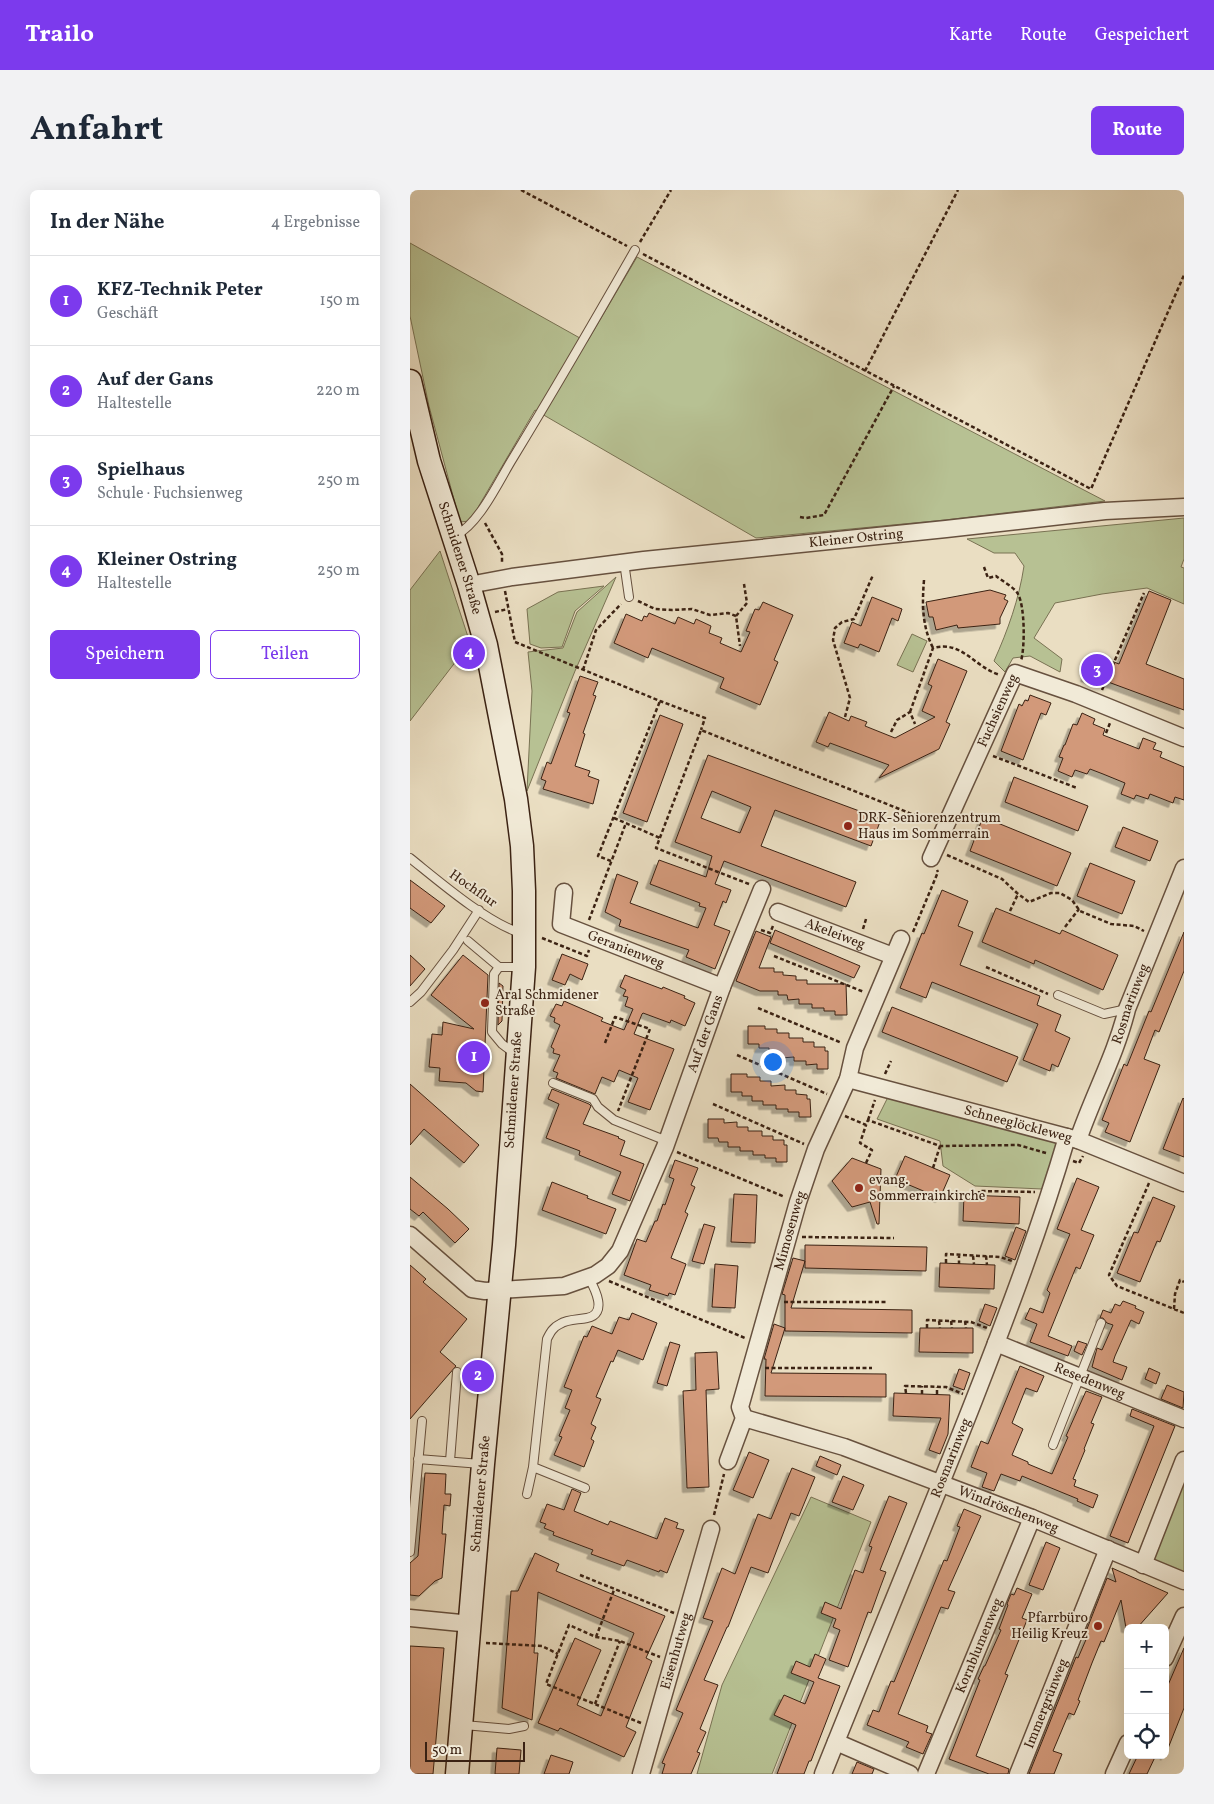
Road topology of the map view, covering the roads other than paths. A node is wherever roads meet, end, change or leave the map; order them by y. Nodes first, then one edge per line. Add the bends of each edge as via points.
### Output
1 (635, 250) road end
2 (411, 385) edge
3 (1184, 507) edge
4 (453, 537) junction
5 (624, 562) junction
6 (469, 585) junction
7 (628, 597) road end
8 (1184, 738) edge
9 (933, 854) road end
10 (410, 858) edge
11 (1184, 868) edge
12 (756, 887) road end
13 (564, 892) dead end
14 (479, 910) junction
15 (778, 912) dead end
16 (533, 936) junction
17 (901, 939) road end
18 (468, 941) dead end
19 (893, 956) junction
20 (499, 966) junction
21 (524, 967) junction
22 (722, 987) junction
23 (1058, 995) dead end
24 (410, 1002) edge
25 (1127, 1009) junction
26 (517, 1055) junction
27 (848, 1079) junction
28 (552, 1083) dead end
29 (1072, 1138) junction
30 (666, 1144) junction
31 (1184, 1183) edge
32 (412, 1241) edge
33 (592, 1277) junction
34 (472, 1289) junction
35 (500, 1290) junction
36 (1101, 1323) dead end
37 (496, 1329) junction
38 (998, 1337) junction
39 (457, 1372) dead end
40 (1080, 1376) junction
41 (744, 1418) junction
42 (1184, 1419) edge
43 (422, 1421) dead end
44 (1053, 1445) dead end
45 (418, 1459) junction
46 (1184, 1460) edge
47 (450, 1461) junction
48 (728, 1461) road end
49 (483, 1464) junction
50 (534, 1467) junction
51 (942, 1484) junction
52 (585, 1488) dead end
53 (527, 1494) dead end
54 (1032, 1518) junction
55 (711, 1529) road end
56 (1108, 1549) junction
57 (410, 1552) edge
58 (1143, 1565) junction
59 (1184, 1581) edge
60 (1184, 1616) edge
61 (410, 1618) edge
62 (471, 1624) junction
63 (1169, 1649) edge
64 (461, 1725) junction
65 (524, 1726) dead end
66 (836, 1742) junction
67 (1124, 1752) edge
68 (457, 1774) edge
69 (641, 1774) edge
70 (823, 1774) edge
71 (910, 1774) edge
72 (926, 1774) edge
73 (1018, 1774) edge
74 (1114, 1774) edge

1 - 4 lane via 479,513 464,531
2 - 4 main road, Schmidener Straße via 429,461
3 - 5 street, Kleiner Ostring via 1105,510
4 - 6 main road, Schmidener Straße
5 - 6 street, Kleiner Ostring
5 - 7 lane
6 - 16 main road, Schmidener Straße via 486,645 516,799
8 - 9 street, Fuchsienweg via 1097,703 1013,676
10 - 14 lane, Hochflur
11 - 25 street, Rosmarinweg
12 - 22 street, Auf der Gans
13 - 22 street, Geranienweg via 561,924
14 - 16 lane, Hochflur via 507,929
14 - 24 lane via 453,950
15 - 19 street, Akeleiweg
16 - 21 main road, Schmidener Straße
17 - 19 street, Mimosenweg
18 - 20 lane
19 - 27 street, Mimosenweg via 855,1048
20 - 21 lane
20 - 26 lane via 494,974 492,1032
21 - 26 main road, Schmidener Straße
22 - 30 street, Auf der Gans
23 - 25 lane via 1104,1014
25 - 29 street, Rosmarinweg via 1122,1030 1085,1119
26 - 35 main road, Schmidener Straße
27 - 29 street, Schneeglöckleweg
27 - 41 street, Mimosenweg via 816,1149 798,1202 740,1407
28 - 30 lane via 593,1099 598,1108 614,1120
29 - 31 street, Schneeglöckleweg
29 - 38 street, Rosmarinweg via 1061,1157
30 - 33 street, Auf der Gans via 620,1251 608,1266
32 - 34 street
33 - 35 street, Auf der Gans via 564,1286
33 - 50 lane via 599,1306 595,1314 590,1318 559,1324 547,1339
34 - 35 street, Auf der Gans
34 - 37 street via 489,1309
35 - 37 main road, Schmidener Straße
36 - 40 lane
37 - 49 main road, Schmidener Straße
38 - 40 street, Resedenweg
38 - 51 street, Rosmarinweg
39 - 47 lane
40 - 42 street, Resedenweg
40 - 44 lane
41 - 48 street, Mimosenweg
41 - 51 street, Windröschenweg via 844,1447
43 - 45 lane
45 - 47 lane
45 - 57 lane
46 - 58 street
47 - 49 lane
49 - 62 main road, Schmidener Straße
50 - 52 lane
50 - 53 lane
51 - 54 street, Windröschenweg
51 - 66 street, Rosmarinweg
54 - 56 street, Windröschenweg
54 - 72 street, Kornblumenweg
55 - 69 street, Eisenhutweg
56 - 58 street, Windröschenweg
56 - 73 street, Immergrünweg
58 - 59 street, Windröschenweg
60 - 63 street
61 - 62 street
62 - 64 main road, Schmidener Straße
64 - 65 lane via 509,1730
64 - 68 main road, Schmidener Straße
66 - 70 street, Rosmarinweg
66 - 71 street
67 - 74 street

